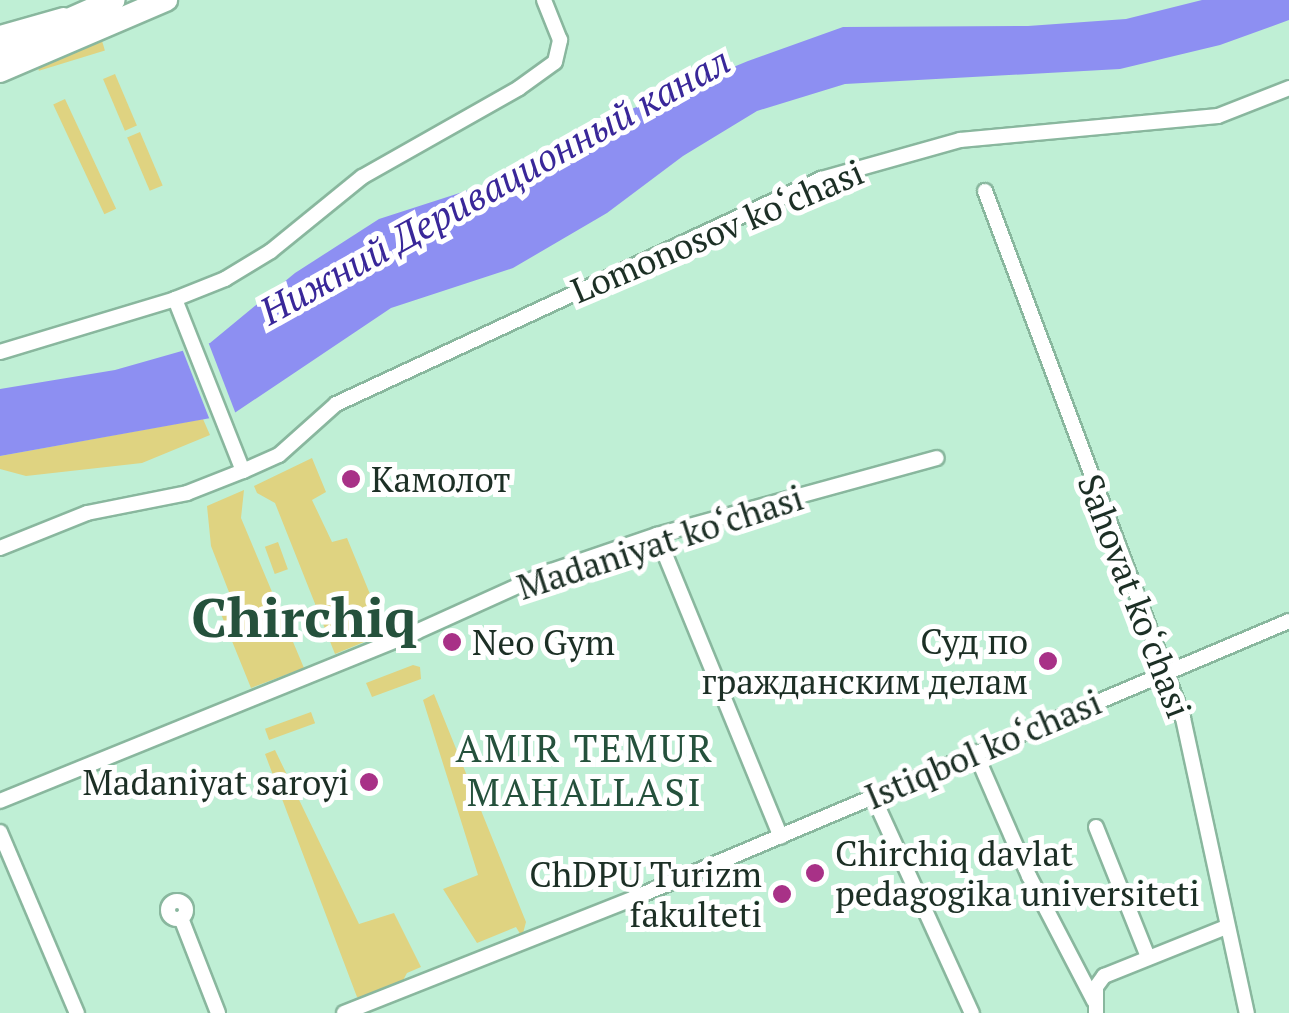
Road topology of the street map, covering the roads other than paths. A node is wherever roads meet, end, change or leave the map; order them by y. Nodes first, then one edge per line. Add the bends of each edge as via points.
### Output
1 (114, 0) edge
2 (166, 0) edge
3 (544, 0) edge
4 (88, 10) junction
5 (0, 33) edge
6 (0, 50) edge
7 (0, 72) edge
8 (1289, 88) edge
9 (985, 191) dead end
10 (175, 299) junction
11 (0, 352) edge
12 (937, 458) dead end
13 (243, 471) junction
14 (656, 535) junction
15 (0, 548) edge
16 (1289, 621) edge
17 (1168, 673) junction
18 (975, 752) junction
19 (872, 794) junction
20 (0, 801) edge
21 (1096, 827) dead end
22 (0, 832) edge
23 (780, 836) junction
24 (181, 918) dead end
25 (1226, 927) junction
26 (1148, 957) junction
27 (1095, 1007) edge
28 (76, 1013) edge
29 (218, 1013) edge
30 (344, 1013) edge
31 (972, 1013) edge
32 (1247, 1013) edge

1 - 4 main road
2 - 7 main road
3 - 10 street via 560,50 539,76 362,176 256,260
4 - 5 street
4 - 6 main road
8 - 13 street, Lomonosov ko‘chasi via 1218,116 960,140 821,179 336,404 279,455
9 - 17 street, Sahovat ko‘chasi via 1133,596
10 - 11 street
10 - 13 street
12 - 14 street, Madaniyat ko‘chasi
13 - 15 street, Lomonosov ko‘chasi via 187,493 87,514
14 - 20 street, Madaniyat ko‘chasi via 551,571
14 - 23 street
16 - 17 street, Istiqbol ko‘chasi
17 - 18 street, Istiqbol ko‘chasi
17 - 25 street, Sahovat ko‘chasi
18 - 19 street, Istiqbol ko‘chasi
18 - 27 street
19 - 23 street, Istiqbol ko‘chasi
19 - 31 street
21 - 26 street
22 - 28 street
23 - 30 street, Istiqbol ko‘chasi
24 - 29 street
25 - 26 street
25 - 32 street, Sahovat ko‘chasi
26 - 27 street via 1104,976

